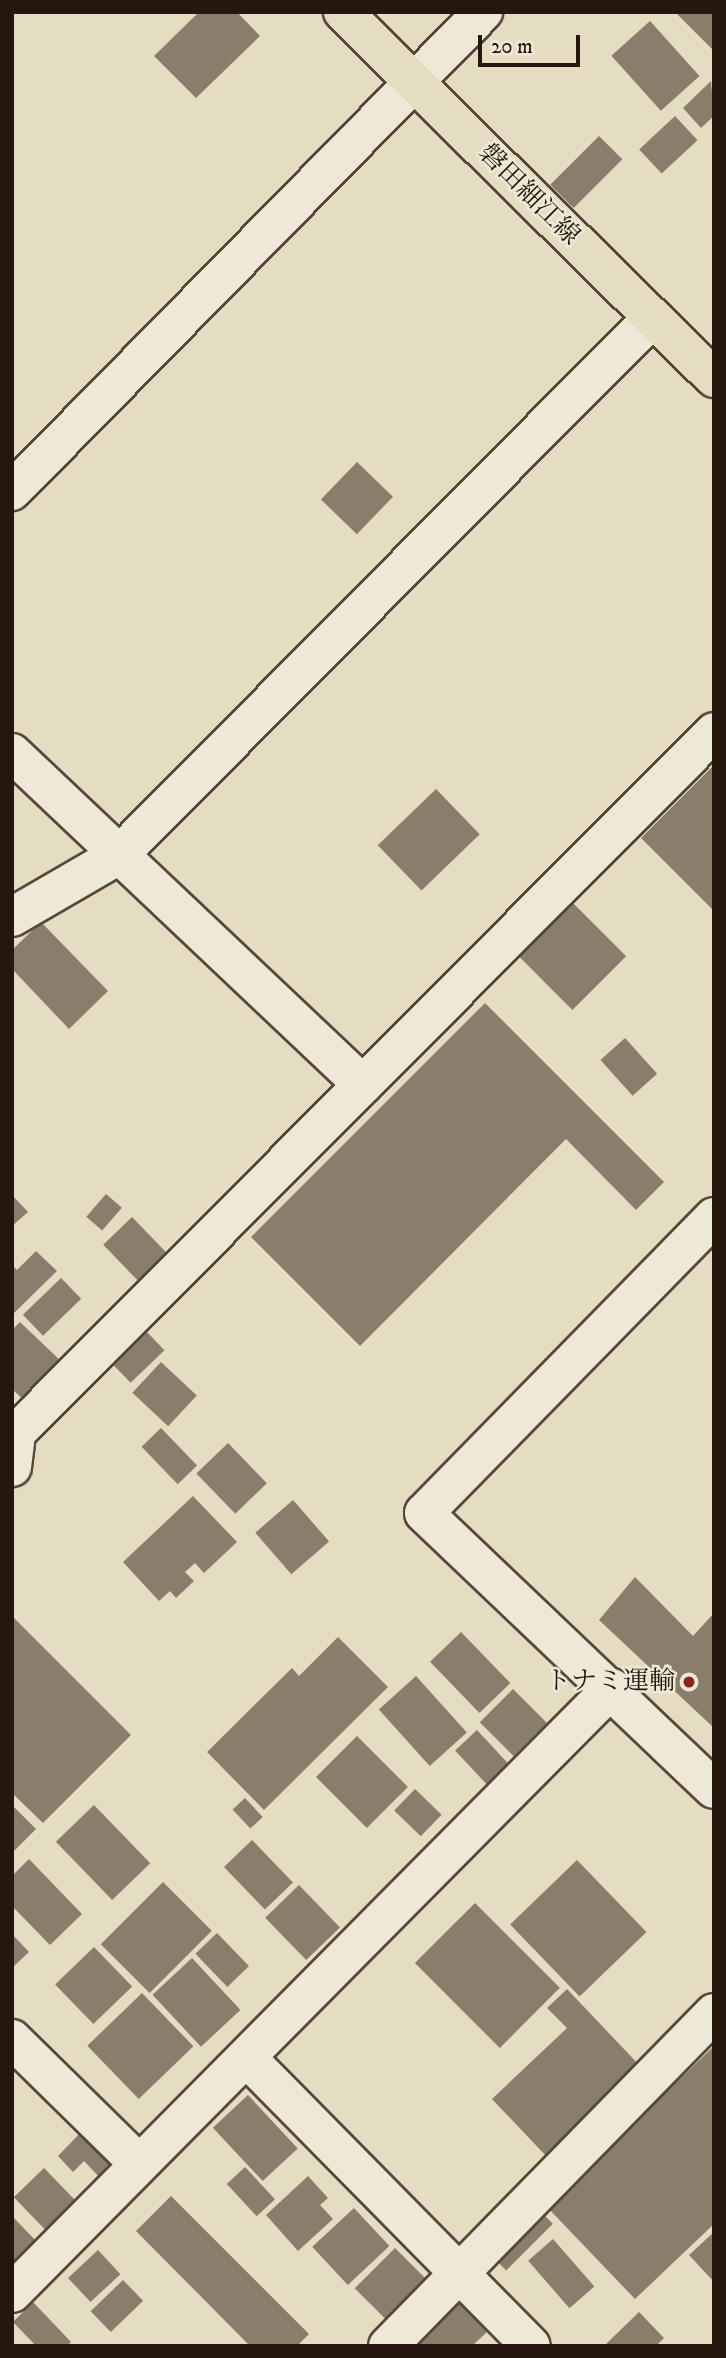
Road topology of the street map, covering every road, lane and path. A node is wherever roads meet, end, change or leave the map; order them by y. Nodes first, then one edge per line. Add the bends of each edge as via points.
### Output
1 (343, 12) edge
2 (483, 12) edge
3 (413, 81) junction
4 (652, 318) junction
5 (714, 378) edge
6 (12, 491) edge
7 (714, 732) edge
8 (12, 753) edge
9 (119, 855) junction
10 (12, 917) edge
11 (363, 1085) junction
12 (714, 1217) edge
13 (12, 1467) edge
14 (612, 1688) junction
15 (714, 1789) edge
16 (714, 2013) edge
17 (12, 2039) edge
18 (247, 2058) junction
19 (139, 2164) junction
20 (460, 2274) junction
21 (12, 2293) edge
22 (388, 2346) edge
23 (531, 2346) edge

1 - 3 main road, 磐田細江線
2 - 3 street
3 - 4 main road, 磐田細江線
3 - 6 street
4 - 5 main road, 磐田細江線
4 - 9 street
7 - 11 street
8 - 9 street
9 - 10 street
9 - 11 street
11 - 13 street via 16,1433
12 - 14 street via 424,1513
14 - 15 street
14 - 18 street
16 - 20 street
17 - 19 street
18 - 19 street
18 - 20 street
19 - 21 street
20 - 22 street
20 - 23 street

